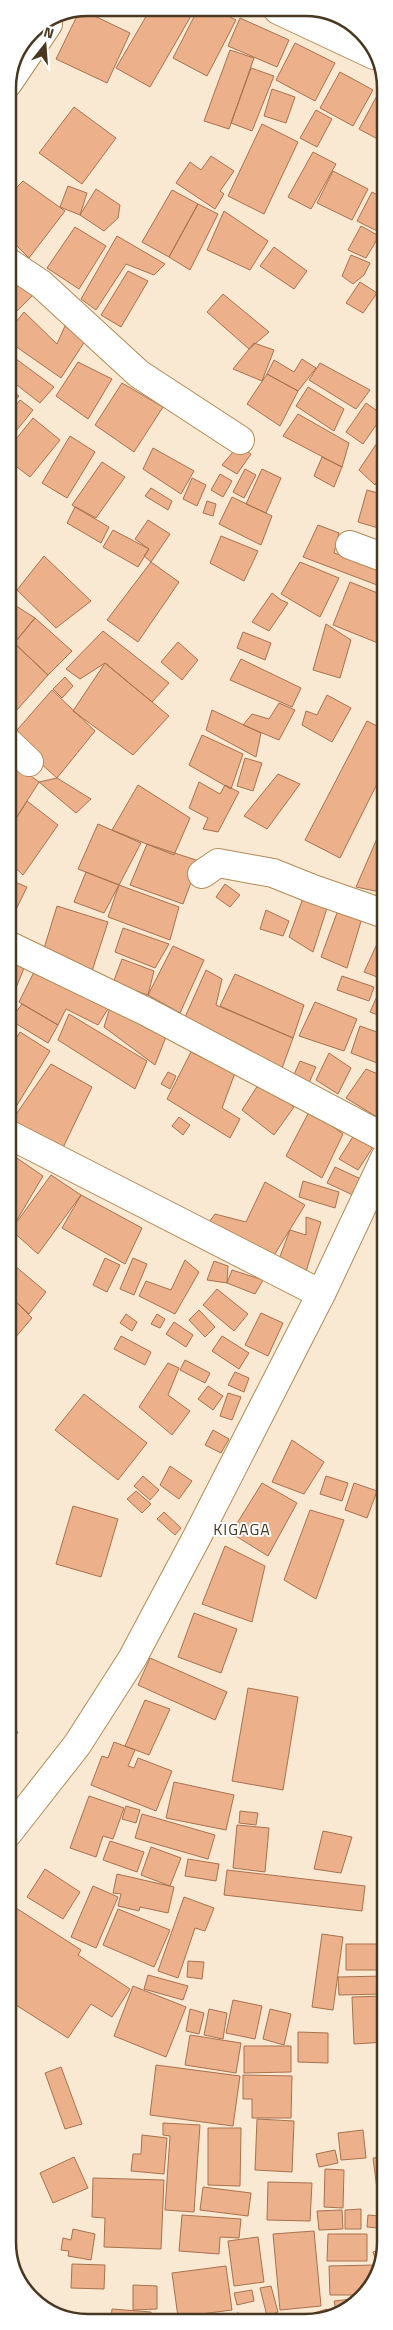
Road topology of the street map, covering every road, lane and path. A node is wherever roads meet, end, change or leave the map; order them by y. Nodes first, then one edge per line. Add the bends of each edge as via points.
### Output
1 (291, 16) edge
2 (42, 33) edge
3 (367, 52) edge
4 (21, 63) edge
5 (16, 268) edge
6 (240, 440) dead end
7 (350, 545) dead end
8 (377, 555) edge
9 (16, 750) edge
10 (29, 762) dead end
11 (202, 874) dead end
12 (377, 911) edge
13 (16, 949) edge
14 (16, 1138) edge
15 (377, 1151) edge
16 (377, 1173) edge
17 (321, 1294) junction
18 (16, 1823) edge

1 - 3 street
2 - 4 street
5 - 6 street via 40,284 139,374
7 - 8 street
9 - 10 street
11 - 12 street via 218,863 273,873
13 - 15 street via 145,1012
14 - 17 street
16 - 17 street
17 - 18 street via 132,1659 77,1744

